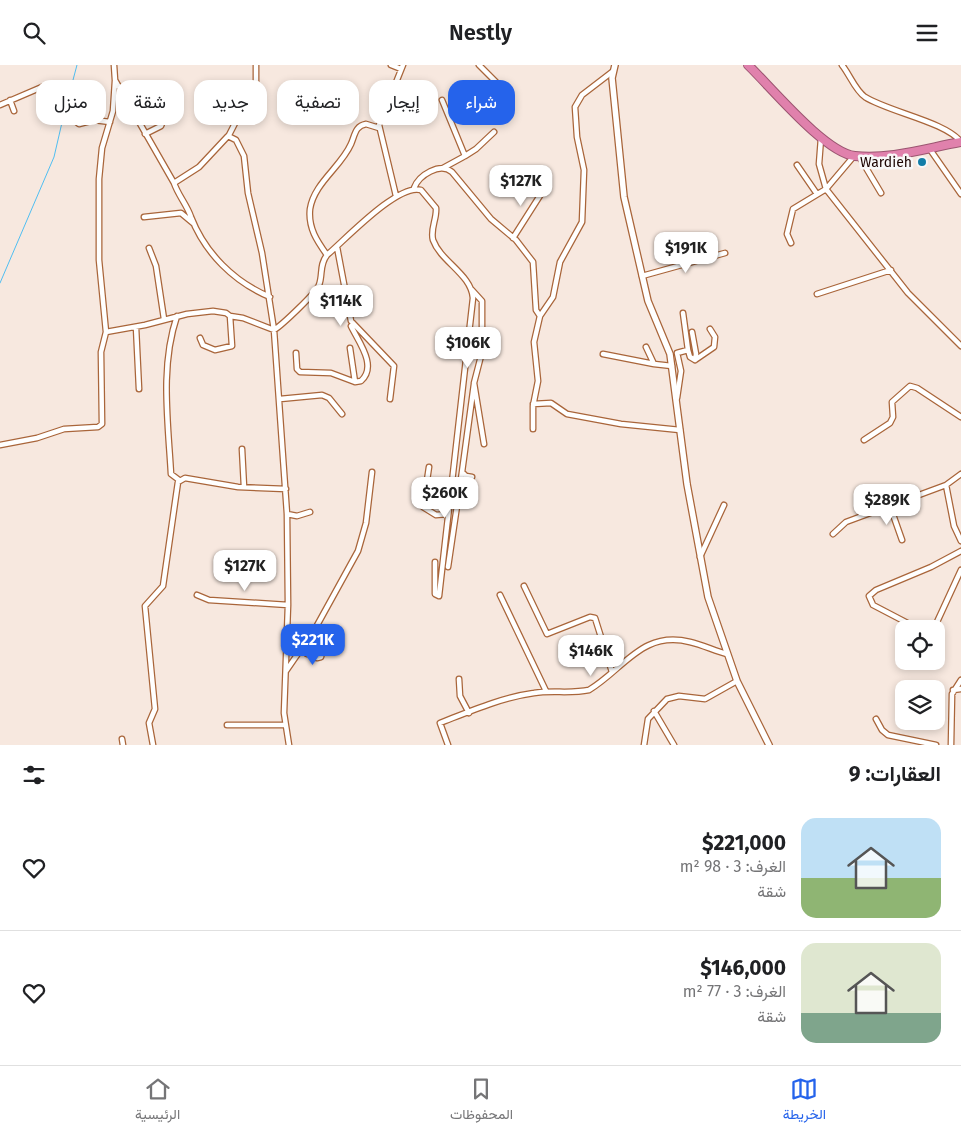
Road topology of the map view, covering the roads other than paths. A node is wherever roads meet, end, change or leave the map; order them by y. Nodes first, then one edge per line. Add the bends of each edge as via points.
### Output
1 (114, 65) edge
2 (256, 65) edge
3 (391, 65) edge
4 (479, 65) edge
5 (615, 65) edge
6 (748, 65) edge
7 (842, 65) edge
8 (402, 67) edge
9 (612, 72) junction
10 (115, 80) junction
11 (494, 80) edge
12 (442, 100) dead end
13 (10, 101) junction
14 (0, 105) edge
15 (14, 111) dead end
16 (110, 122) junction
17 (161, 125) edge
18 (378, 128) junction
19 (494, 132) dead end
20 (145, 134) junction
21 (228, 135) junction
22 (821, 138) junction
23 (961, 142) edge
24 (929, 148) junction
25 (465, 155) junction
26 (856, 157) junction
27 (797, 165) dead end
28 (443, 168) junction
29 (533, 177) dead end
30 (174, 183) junction
31 (414, 188) junction
32 (826, 189) junction
33 (881, 193) dead end
34 (817, 194) junction
35 (961, 194) edge
36 (396, 196) junction
37 (144, 217) dead end
38 (193, 223) junction
39 (513, 238) junction
40 (791, 243) dead end
41 (337, 247) junction
42 (149, 248) dead end
43 (725, 253) dead end
44 (327, 255) junction
45 (891, 270) junction
46 (642, 276) junction
47 (471, 289) junction
48 (817, 294) dead end
49 (270, 297) junction
50 (683, 313) dead end
51 (177, 316) junction
52 (230, 316) junction
53 (540, 316) junction
54 (164, 319) junction
55 (353, 324) junction
56 (136, 327) junction
57 (710, 329) dead end
58 (274, 330) junction
59 (106, 332) junction
60 (692, 332) dead end
61 (200, 338) dead end
62 (961, 346) edge
63 (646, 347) dead end
64 (350, 348) dead end
65 (688, 350) junction
66 (296, 353) dead end
67 (603, 353) dead end
68 (695, 361) junction
69 (654, 364) junction
70 (672, 366) junction
71 (355, 382) junction
72 (474, 383) junction
73 (139, 389) dead end
74 (280, 399) junction
75 (390, 399) dead end
76 (676, 399) junction
77 (533, 404) junction
78 (342, 413) dead end
79 (961, 417) edge
80 (533, 429) dead end
81 (680, 430) junction
82 (864, 441) dead end
83 (0, 445) edge
84 (484, 445) dead end
85 (242, 449) dead end
86 (429, 467) dead end
87 (372, 471) dead end
88 (462, 472) junction
89 (961, 474) edge
90 (472, 477) dead end
91 (179, 479) junction
92 (946, 485) junction
93 (244, 487) junction
94 (286, 489) junction
95 (724, 505) dead end
96 (890, 506) junction
97 (310, 513) dead end
98 (288, 514) junction
99 (448, 514) junction
100 (834, 534) dead end
101 (902, 540) dead end
102 (961, 541) edge
103 (961, 551) edge
104 (700, 558) junction
105 (435, 562) dead end
106 (448, 567) dead end
107 (961, 571) edge
108 (524, 586) dead end
109 (197, 595) dead end
110 (500, 595) dead end
111 (288, 605) junction
112 (902, 620) edge
113 (938, 620) edge
114 (313, 631) junction
115 (308, 638) junction
116 (324, 643) dead end
117 (307, 654) dead end
118 (727, 654) junction
119 (285, 672) junction
120 (612, 672) junction
121 (460, 679) dead end
122 (961, 679) edge
123 (737, 681) junction
124 (961, 689) edge
125 (953, 690) junction
126 (546, 691) junction
127 (654, 711) junction
128 (469, 713) junction
129 (876, 719) dead end
130 (227, 725) dead end
131 (285, 725) junction
132 (122, 739) dead end
133 (123, 745) edge
134 (153, 745) edge
135 (289, 745) edge
136 (448, 745) edge
137 (644, 745) edge
138 (674, 745) edge
139 (769, 745) edge
140 (936, 745) edge
141 (951, 745) edge

1 - 10 street
2 - 21 street via 256,82
3 - 8 street
4 - 11 street
5 - 9 street
6 - 22 highway
7 - 23 street via 865,97 946,129
8 - 18 street
9 - 46 street via 621,179
9 - 53 street via 582,95 575,107 584,170 582,222 560,262 553,297
10 - 16 street
10 - 20 street
12 - 25 street
13 - 14 street
13 - 15 street
13 - 16 street via 50,85 56,93 58,108 77,123
16 - 59 street via 102,148 99,179 100,266
17 - 20 street
18 - 36 street
18 - 44 street via 366,124 358,128 343,158 314,198 310,213 312,231
19 - 25 street
20 - 30 street
21 - 30 street via 199,167
21 - 49 street via 244,156
22 - 26 highway via 838,151
22 - 32 street via 819,164
23 - 24 highway
24 - 26 highway
24 - 35 street
25 - 28 street
26 - 32 street
26 - 33 street
27 - 34 street
28 - 31 street via 421,178
28 - 39 street via 452,172 491,219
29 - 39 street via 541,194
30 - 38 street
31 - 36 street
31 - 47 street via 421,190 434,204 436,213 432,234 435,243
32 - 34 street
32 - 45 street
34 - 40 street via 793,209 788,233
36 - 41 street
37 - 38 street via 180,213
38 - 49 street via 227,270 251,289
39 - 53 street via 534,265 536,310
41 - 44 street
41 - 55 street
42 - 54 street via 156,265
43 - 46 street
44 - 58 street via 316,292
45 - 48 street
45 - 62 street via 908,293
46 - 70 street
47 - 72 street via 482,301 482,352
47 - 99 street via 473,308
49 - 58 street
50 - 65 street
51 - 52 street via 213,311
51 - 54 street
51 - 91 street via 169,339 166,363 170,474
52 - 58 street
52 - 61 street via 232,346 216,351 203,345
53 - 77 street via 534,341 538,381
54 - 56 street
55 - 71 street via 351,326 367,361 364,379
55 - 75 street via 394,366
56 - 59 street
56 - 73 street
57 - 68 street via 715,337 714,347
58 - 74 street
59 - 83 street via 101,351 101,426 64,429
60 - 68 street
63 - 69 street
64 - 71 street
65 - 68 street
65 - 76 street via 677,353 681,371
66 - 71 street via 300,372 331,373
67 - 69 street
69 - 70 street
70 - 76 street
72 - 84 street
72 - 88 street
74 - 78 street via 322,395
74 - 94 street
76 - 81 street
77 - 80 street
77 - 81 street via 551,403 567,414 621,424
79 - 82 street via 917,388 910,387 892,402 890,423
81 - 104 street
85 - 93 street
86 - 99 street via 423,507 436,515
87 - 114 street via 366,523 358,551
88 - 90 street via 466,477
88 - 106 street
89 - 92 street
91 - 93 street
91 - 134 street via 163,586 145,606 155,709 149,723
92 - 96 street
92 - 102 street via 954,526
93 - 94 street
94 - 98 street
95 - 104 street
96 - 100 street via 846,522
96 - 101 street
97 - 98 street
98 - 111 street
99 - 105 street via 439,596 435,594
103 - 112 street via 869,596 874,605
104 - 118 street via 708,597
107 - 113 street
108 - 120 street via 548,634 590,617 595,618
109 - 111 street via 210,599
110 - 126 street
111 - 119 street
114 - 115 street
114 - 116 street via 317,657 321,657
115 - 117 street
115 - 119 street
118 - 120 street via 690,642 655,643 640,648
118 - 123 street
119 - 131 street
120 - 126 street via 589,690
121 - 128 street via 460,696
122 - 125 street
123 - 127 street via 705,699 671,697
123 - 139 street
124 - 125 street
125 - 141 street
126 - 128 street via 513,697
127 - 137 street via 647,722
127 - 138 street
128 - 136 street via 440,723
129 - 140 street via 888,735
130 - 131 street
131 - 135 street
132 - 133 street

